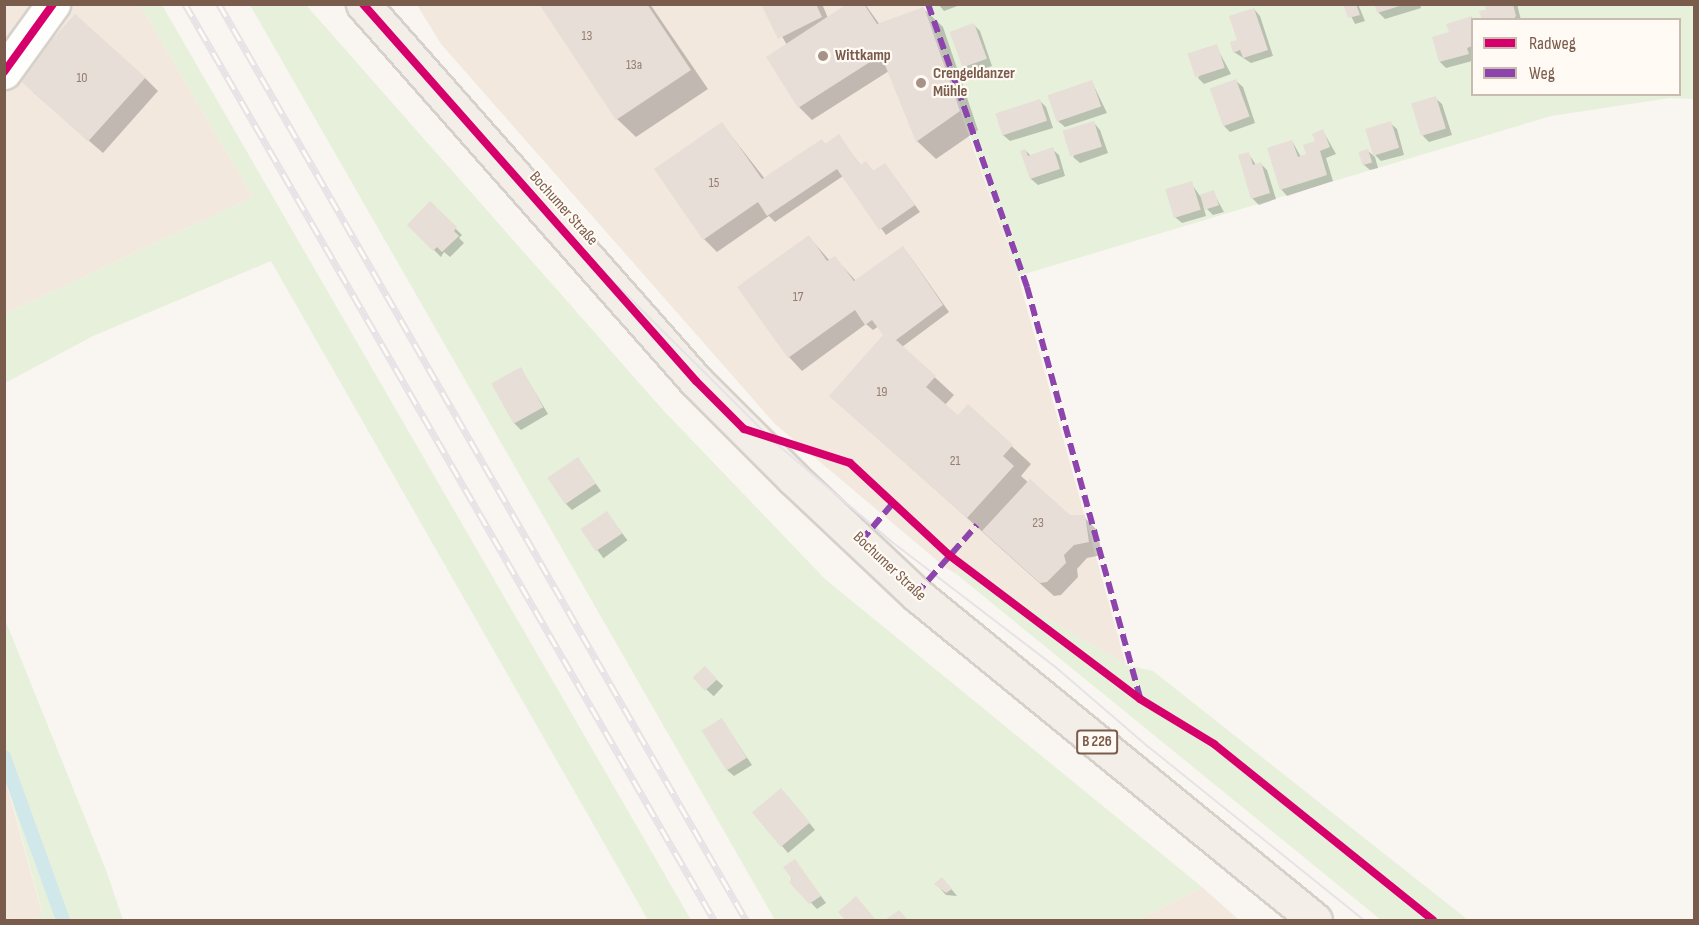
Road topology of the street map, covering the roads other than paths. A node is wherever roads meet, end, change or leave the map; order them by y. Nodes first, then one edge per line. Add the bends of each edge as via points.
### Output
1 (52, 4) edge
2 (363, 4) edge
3 (4, 72) edge
4 (1315, 921) edge

1 - 3 street
2 - 4 main road, Bochumer Straße / B 226 via 696,381 793,478 916,594

